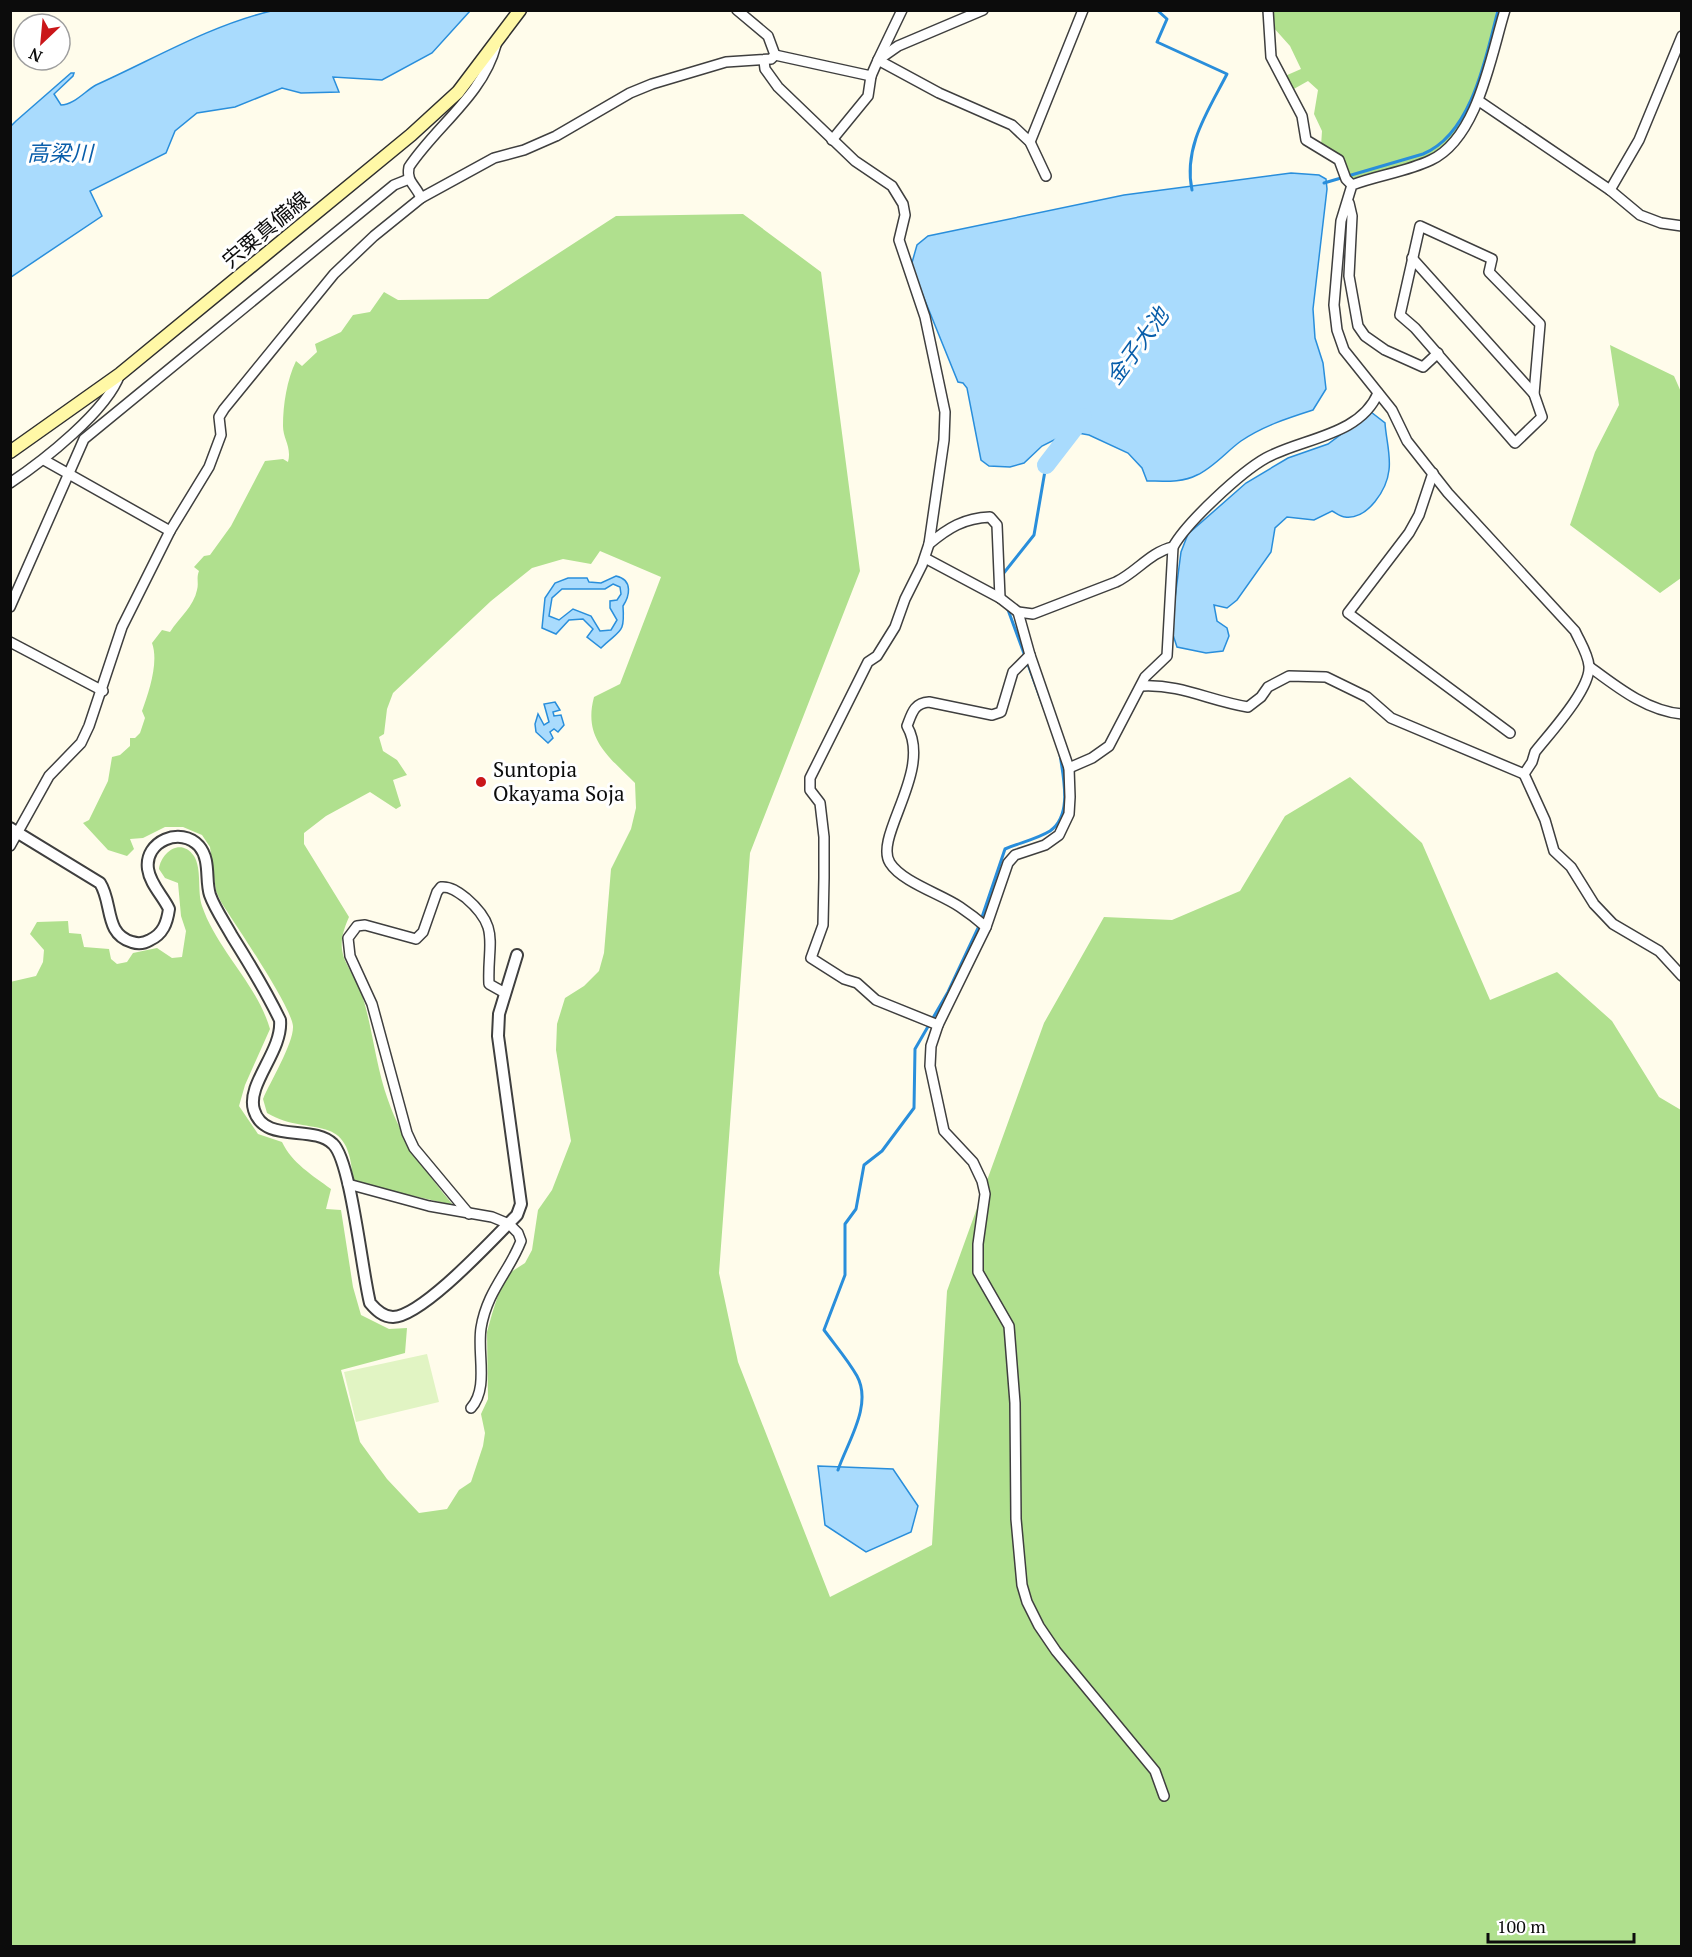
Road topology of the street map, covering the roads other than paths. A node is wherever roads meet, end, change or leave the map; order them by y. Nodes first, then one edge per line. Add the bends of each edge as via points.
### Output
1 (520, 10) edge
2 (737, 10) edge
3 (902, 10) edge
4 (983, 10) edge
5 (1083, 10) edge
6 (1268, 10) edge
7 (1504, 11) edge
8 (1682, 36) edge
9 (497, 43) junction
10 (775, 55) junction
11 (878, 60) junction
12 (764, 61) junction
13 (871, 76) junction
14 (1479, 101) junction
15 (832, 140) junction
16 (1030, 142) junction
17 (1046, 176) dead end
18 (409, 179) junction
19 (1352, 185) junction
20 (1610, 190) junction
21 (421, 198) junction
22 (1349, 203) junction
23 (1682, 226) edge
24 (1412, 258) junction
25 (1438, 353) junction
26 (120, 374) junction
27 (1378, 393) junction
28 (1534, 394) junction
29 (10, 452) edge
30 (44, 460) junction
31 (1433, 473) junction
32 (67, 475) junction
33 (10, 483) edge
34 (170, 531) junction
35 (929, 544) junction
36 (1173, 547) junction
37 (925, 558) junction
38 (1000, 598) junction
39 (10, 607) edge
40 (1018, 612) junction
41 (10, 642) edge
42 (1030, 655) junction
43 (1590, 667) junction
44 (1142, 686) junction
45 (103, 691) junction
46 (1682, 714) edge
47 (1510, 733) dead end
48 (1069, 768) junction
49 (1524, 774) junction
50 (14, 830) edge
51 (10, 846) edge
52 (986, 927) junction
53 (517, 955) dead end
54 (1682, 976) edge
55 (505, 993) junction
56 (938, 1025) junction
57 (348, 1184) junction
58 (468, 1214) junction
59 (509, 1224) junction
60 (471, 1408) dead end
61 (1164, 1796) dead end

1 - 9 main road, 宍粟真備線
2 - 10 street via 768,36
3 - 11 street
4 - 11 street via 926,32
5 - 16 street
6 - 19 street via 1271,57 1302,116 1306,140 1339,160
7 - 14 street
8 - 20 street via 1639,140
9 - 18 street via 485,72 465,101 409,166
9 - 26 main road, 宍粟真備線 via 458,92 411,135
10 - 12 street
10 - 13 street
11 - 13 street
11 - 16 street via 939,93 1004,119
12 - 15 street via 778,87
12 - 21 street via 726,62 645,87 556,136 494,158
13 - 15 street via 868,96
14 - 19 street via 1444,153 1410,169
14 - 20 street
15 - 35 street via 892,186 903,204 900,240 925,316 945,412
16 - 17 street
18 - 21 street
18 - 32 street via 394,185 84,440
19 - 22 street
20 - 23 street via 1640,215
21 - 34 street via 334,274 224,409 219,417 221,435 209,467
22 - 25 street via 1349,276 1358,326 1365,336 1386,350 1423,367
22 - 27 street via 1341,221 1334,305 1336,330 1344,350
24 - 25 street via 1400,315
24 - 28 street
24 - 28 street via 1420,226 1492,259 1489,272 1540,324
25 - 28 street via 1515,443 1542,417
26 - 29 main road, 宍粟真備線
26 - 30 street via 100,405
27 - 31 street via 1392,410 1407,441
27 - 36 street via 1374,404 1344,428 1264,459 1196,516
30 - 32 street
30 - 33 street
31 - 43 street via 1575,631
31 - 47 street via 1409,533 1348,613
32 - 34 street
32 - 39 street
34 - 45 street via 122,627
35 - 37 street
35 - 38 street via 948,528 974,517 990,517 997,525
36 - 40 street via 1158,550 1128,576 1093,592 1033,614
36 - 44 street via 1167,656 1145,677
37 - 38 street
37 - 56 street via 895,627 877,656 868,662 810,778 810,790 819,802 824,868 823,924 811,958 857,983 876,999
38 - 40 street
40 - 42 street
41 - 45 street
42 - 48 street
42 - 52 street via 1013,672 1001,712 992,715 929,702 914,708 908,726 915,745 910,783 886,853 902,874 960,907
43 - 46 street via 1649,705
43 - 49 street via 1581,692 1535,752
44 - 48 street via 1109,746
44 - 49 street via 1178,687 1223,703 1248,707 1268,687 1289,676 1326,677 1366,697 1391,718
45 - 50 street via 81,742 49,776
48 - 52 street via 1069,814 1059,836 1015,855 1008,863
49 - 54 street via 1554,851 1571,867 1594,904 1613,924 1659,951
50 - 51 street
50 - 57 street via 100,883 116,933 136,944 157,936 168,917 169,909 148,868 153,850 172,837 182,837 199,846 206,862 210,895 280,1020 278,1043 254,1094 253,1108 261,1123 271,1129 324,1138 334,1144
52 - 56 street
53 - 55 street
55 - 58 street via 489,984 486,917 463,895 446,886 437,892 423,932 416,939 365,925 357,926 348,938 350,956 372,1004 406,1133
55 - 59 street via 498,1036 521,1204
56 - 61 street via 931,1046 934,1089 944,1131 973,1162 982,1181 984,1204 978,1272 1009,1326 1022,1585 1039,1626 1155,1771
57 - 58 street
57 - 59 street via 370,1303 390,1317 422,1305
58 - 59 street
59 - 60 street via 521,1241 483,1316 481,1386 479,1400

